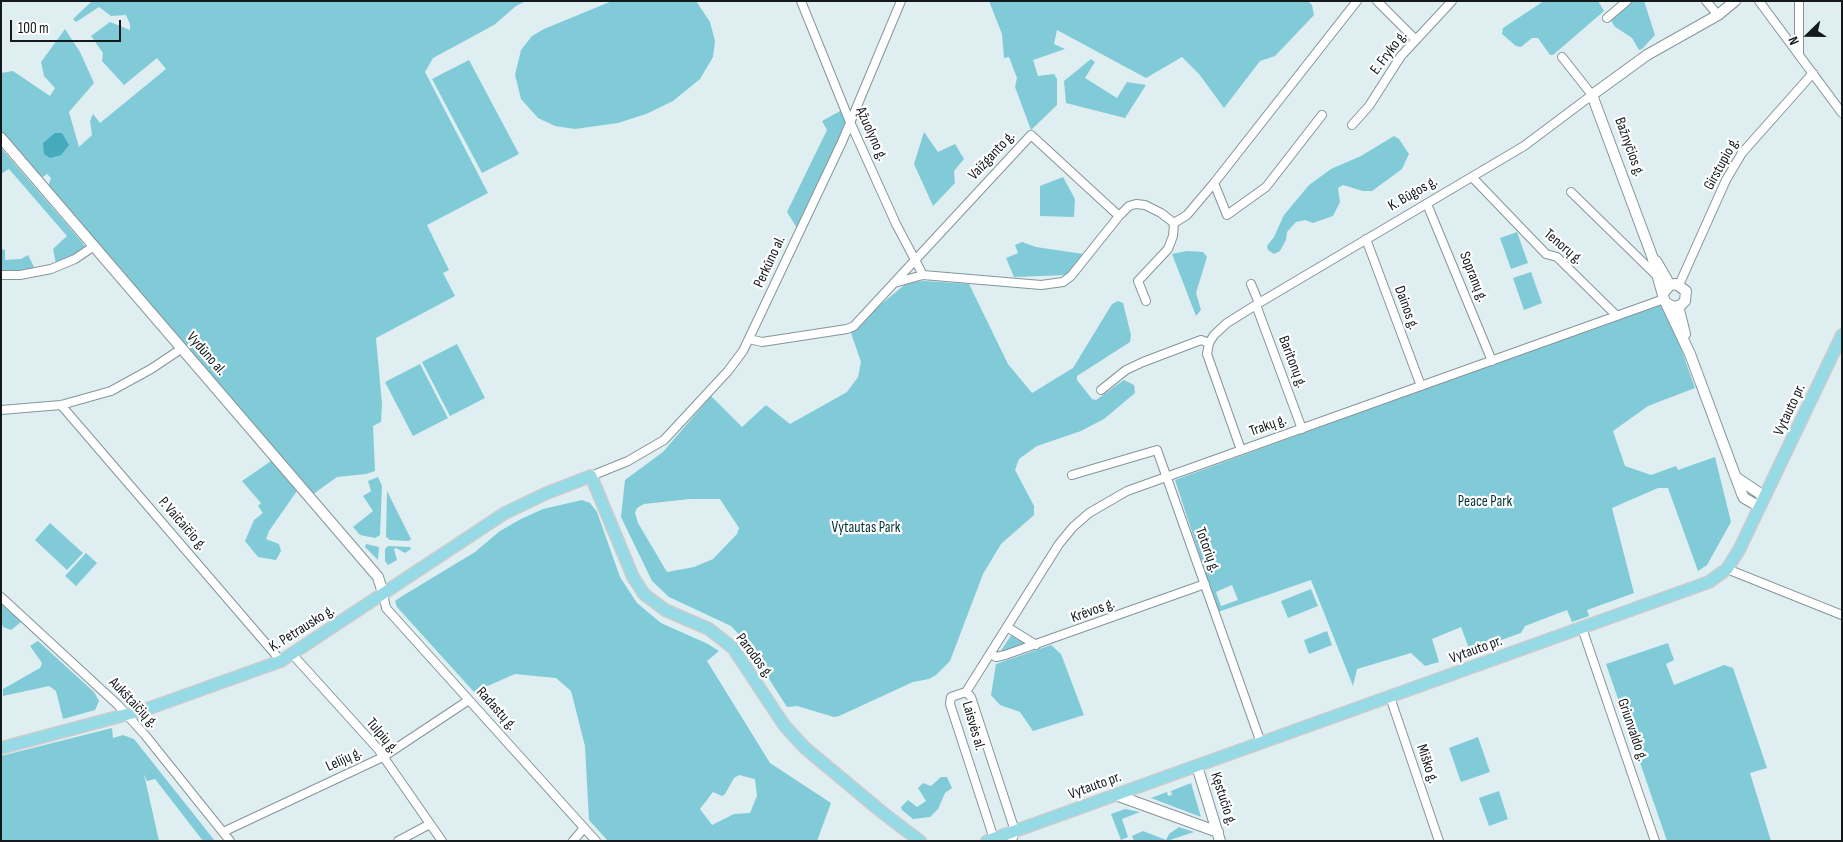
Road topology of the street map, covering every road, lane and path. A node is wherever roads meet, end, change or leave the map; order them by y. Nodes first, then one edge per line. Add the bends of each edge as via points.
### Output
1 (801, 1) edge
2 (901, 1) edge
3 (1357, 1) edge
4 (1377, 1) edge
5 (1452, 1) edge
6 (1627, 1) edge
7 (1706, 1) edge
8 (1735, 1) edge
9 (1759, 1) edge
10 (1799, 1) edge
11 (1718, 15) junction
12 (1607, 18) dead end
13 (1416, 40) junction
14 (1799, 54) junction
15 (1562, 57) dead end
16 (1813, 73) junction
17 (1592, 95) junction
18 (1842, 113) edge
19 (1322, 115) dead end
20 (850, 122) junction
21 (1352, 126) dead end
22 (1, 138) edge
23 (1472, 177) junction
24 (1214, 183) junction
25 (1571, 192) dead end
26 (1427, 204) junction
27 (1119, 216) junction
28 (1174, 224) junction
29 (1366, 239) junction
30 (94, 246) junction
31 (1652, 256) junction
32 (915, 259) junction
33 (1, 275) edge
34 (923, 275) junction
35 (1657, 276) junction
36 (892, 283) junction
37 (1251, 284) dead end
38 (1671, 295) junction
39 (1146, 301) dead end
40 (1257, 304) junction
41 (1617, 316) junction
42 (1842, 335) edge
43 (749, 339) junction
44 (1208, 343) junction
45 (181, 349) junction
46 (1492, 362) junction
47 (1420, 386) junction
48 (1101, 390) dead end
49 (61, 405) junction
50 (1, 410) edge
51 (1302, 429) junction
52 (1242, 450) junction
53 (1072, 475) dead end
54 (591, 476) junction
55 (1166, 477) junction
56 (1762, 502) junction
57 (1727, 569) junction
58 (1205, 584) junction
59 (383, 593) junction
60 (1, 597) edge
61 (1842, 616) edge
62 (1007, 627) junction
63 (1582, 628) junction
64 (1036, 645) junction
65 (991, 654) junction
66 (293, 655) junction
67 (281, 661) junction
68 (966, 692) junction
69 (1390, 697) junction
70 (468, 700) junction
71 (127, 715) junction
72 (1261, 743) junction
73 (1, 748) edge
74 (383, 757) junction
75 (1197, 766) junction
76 (1116, 795) junction
77 (430, 824) junction
78 (584, 828) junction
79 (222, 832) junction
80 (1013, 836) edge
81 (905, 837) edge
82 (1219, 837) edge
83 (992, 840) edge
84 (230, 841) edge
85 (398, 841) edge
86 (442, 841) edge
87 (573, 841) edge
88 (596, 841) edge
89 (920, 841) edge
90 (1439, 841) edge
91 (1655, 841) edge

1 - 20 street, Ąžuolyno g.
2 - 20 street, Perkūno al.
3 - 24 street
4 - 13 street
5 - 13 street, E. Fryko g.
6 - 12 street
7 - 11 street
8 - 11 street, K. Būgos g.
9 - 14 street
10 - 14 street
11 - 17 street, K. Būgos g. via 1647,55
13 - 21 street, E. Fryko g.
14 - 16 street
15 - 17 street, Bažnyčios g.
16 - 18 street
16 - 38 street, Girstupio g. via 1742,153
17 - 23 street, K. Būgos g. via 1524,146
17 - 31 street, Bažnyčios g.
19 - 24 street via 1266,187 1227,215
20 - 32 street, Ąžuolyno g.
20 - 43 street, Perkūno al.
22 - 30 street, Vydūno al.
23 - 26 street, K. Būgos g.
23 - 41 street, Tenorų g. via 1546,254 1557,257
24 - 28 street via 1187,215
25 - 35 street, Bažnyčios g.
26 - 29 street, K. Būgos g.
26 - 46 street, Sopranų g.
27 - 28 street via 1129,206 1145,205
27 - 32 street, Vaižganto g. via 1031,135
27 - 34 street via 1063,282 1041,285
28 - 39 street via 1168,248 1138,281
29 - 40 street, K. Būgos g.
29 - 47 street, Dainos g.
30 - 33 street via 75,259 51,269
30 - 45 street, Vydūno al.
31 - 35 street, Bažnyčios g.
31 - 38 street, Bažnyčios g. via 1666,276
32 - 34 street, Ąžuolyno g.
32 - 36 street, Vaižganto g.
34 - 36 street
35 - 38 street, Bažnyčios g.
36 - 43 street, Vaižganto g. via 854,326 847,329 762,342
37 - 40 street, Baritonų g.
38 - 41 street, Trakų g.
38 - 56 street, Bažnyčios g. via 1744,498
40 - 44 street, K. Būgos g. via 1227,323
40 - 51 street, Baritonų g.
41 - 46 street, Trakų g.
42 - 56 main road, Vytauto pr.
43 - 54 street, Perkūno al. via 732,366 664,440 628,461
44 - 48 street via 1201,340 1143,362 1126,370
44 - 52 street via 1206,354
45 - 49 street via 118,388
45 - 59 street, Vydūno al. via 378,577
46 - 47 street, Trakų g.
47 - 51 street, Trakų g.
49 - 50 street
49 - 67 street, P. Vaičaičio g.
51 - 52 street, Trakų g.
52 - 55 street, Trakų g.
53 - 55 street, Totorių g. via 1157,450
54 - 59 main road, K. Petrausko g. via 505,513
54 - 81 main road, Parodos g. via 633,577 644,594 665,610 709,630 733,648 794,736
55 - 58 street, Totorių g.
55 - 62 street, Trakų g. via 1127,491 1089,513 1073,527
56 - 57 main road, Vytauto pr.
57 - 61 street
57 - 63 main road, Vytauto pr. via 1701,585
58 - 64 street, Krėvos g.
58 - 72 street, Totorių g.
59 - 66 main road, K. Petrausko g.
59 - 70 street, Radastų g. via 386,608
60 - 71 street, Aukštaičių g.
62 - 64 street
62 - 65 street, Trakų g.
63 - 69 main road, Vytauto pr.
63 - 91 street, Griunvaldo g.
64 - 65 street, Krėvos g. via 1005,656
65 - 68 street, Trakų g.
66 - 67 main road, K. Petrausko g.
66 - 74 street, Tulpių g.
67 - 71 main road, K. Petrausko g.
68 - 80 street, Laisvės al. via 971,697
68 - 83 street, Laisvės al. via 951,697 950,704
69 - 72 main road, Vytauto pr.
69 - 90 street, Miško g.
70 - 74 street, Lelijų g.
70 - 78 street, Radastų g.
71 - 73 main road, K. Petrausko g.
71 - 79 street, Aukštaičių g.
72 - 75 main road, Vytauto pr.
74 - 77 street, Tulpių g.
74 - 79 street, Lelijų g.
75 - 76 main road, Vytauto pr.
75 - 82 street, Kęstučio g.
76 - 80 main road, Vytauto pr.
76 - 82 street
77 - 85 street
77 - 86 street, Tulpių g.
78 - 87 street
78 - 88 street, Radastų g.
79 - 84 street, Aukštaičių g.
80 - 83 main road, Vytauto pr.
81 - 89 main road, Parodos g.

